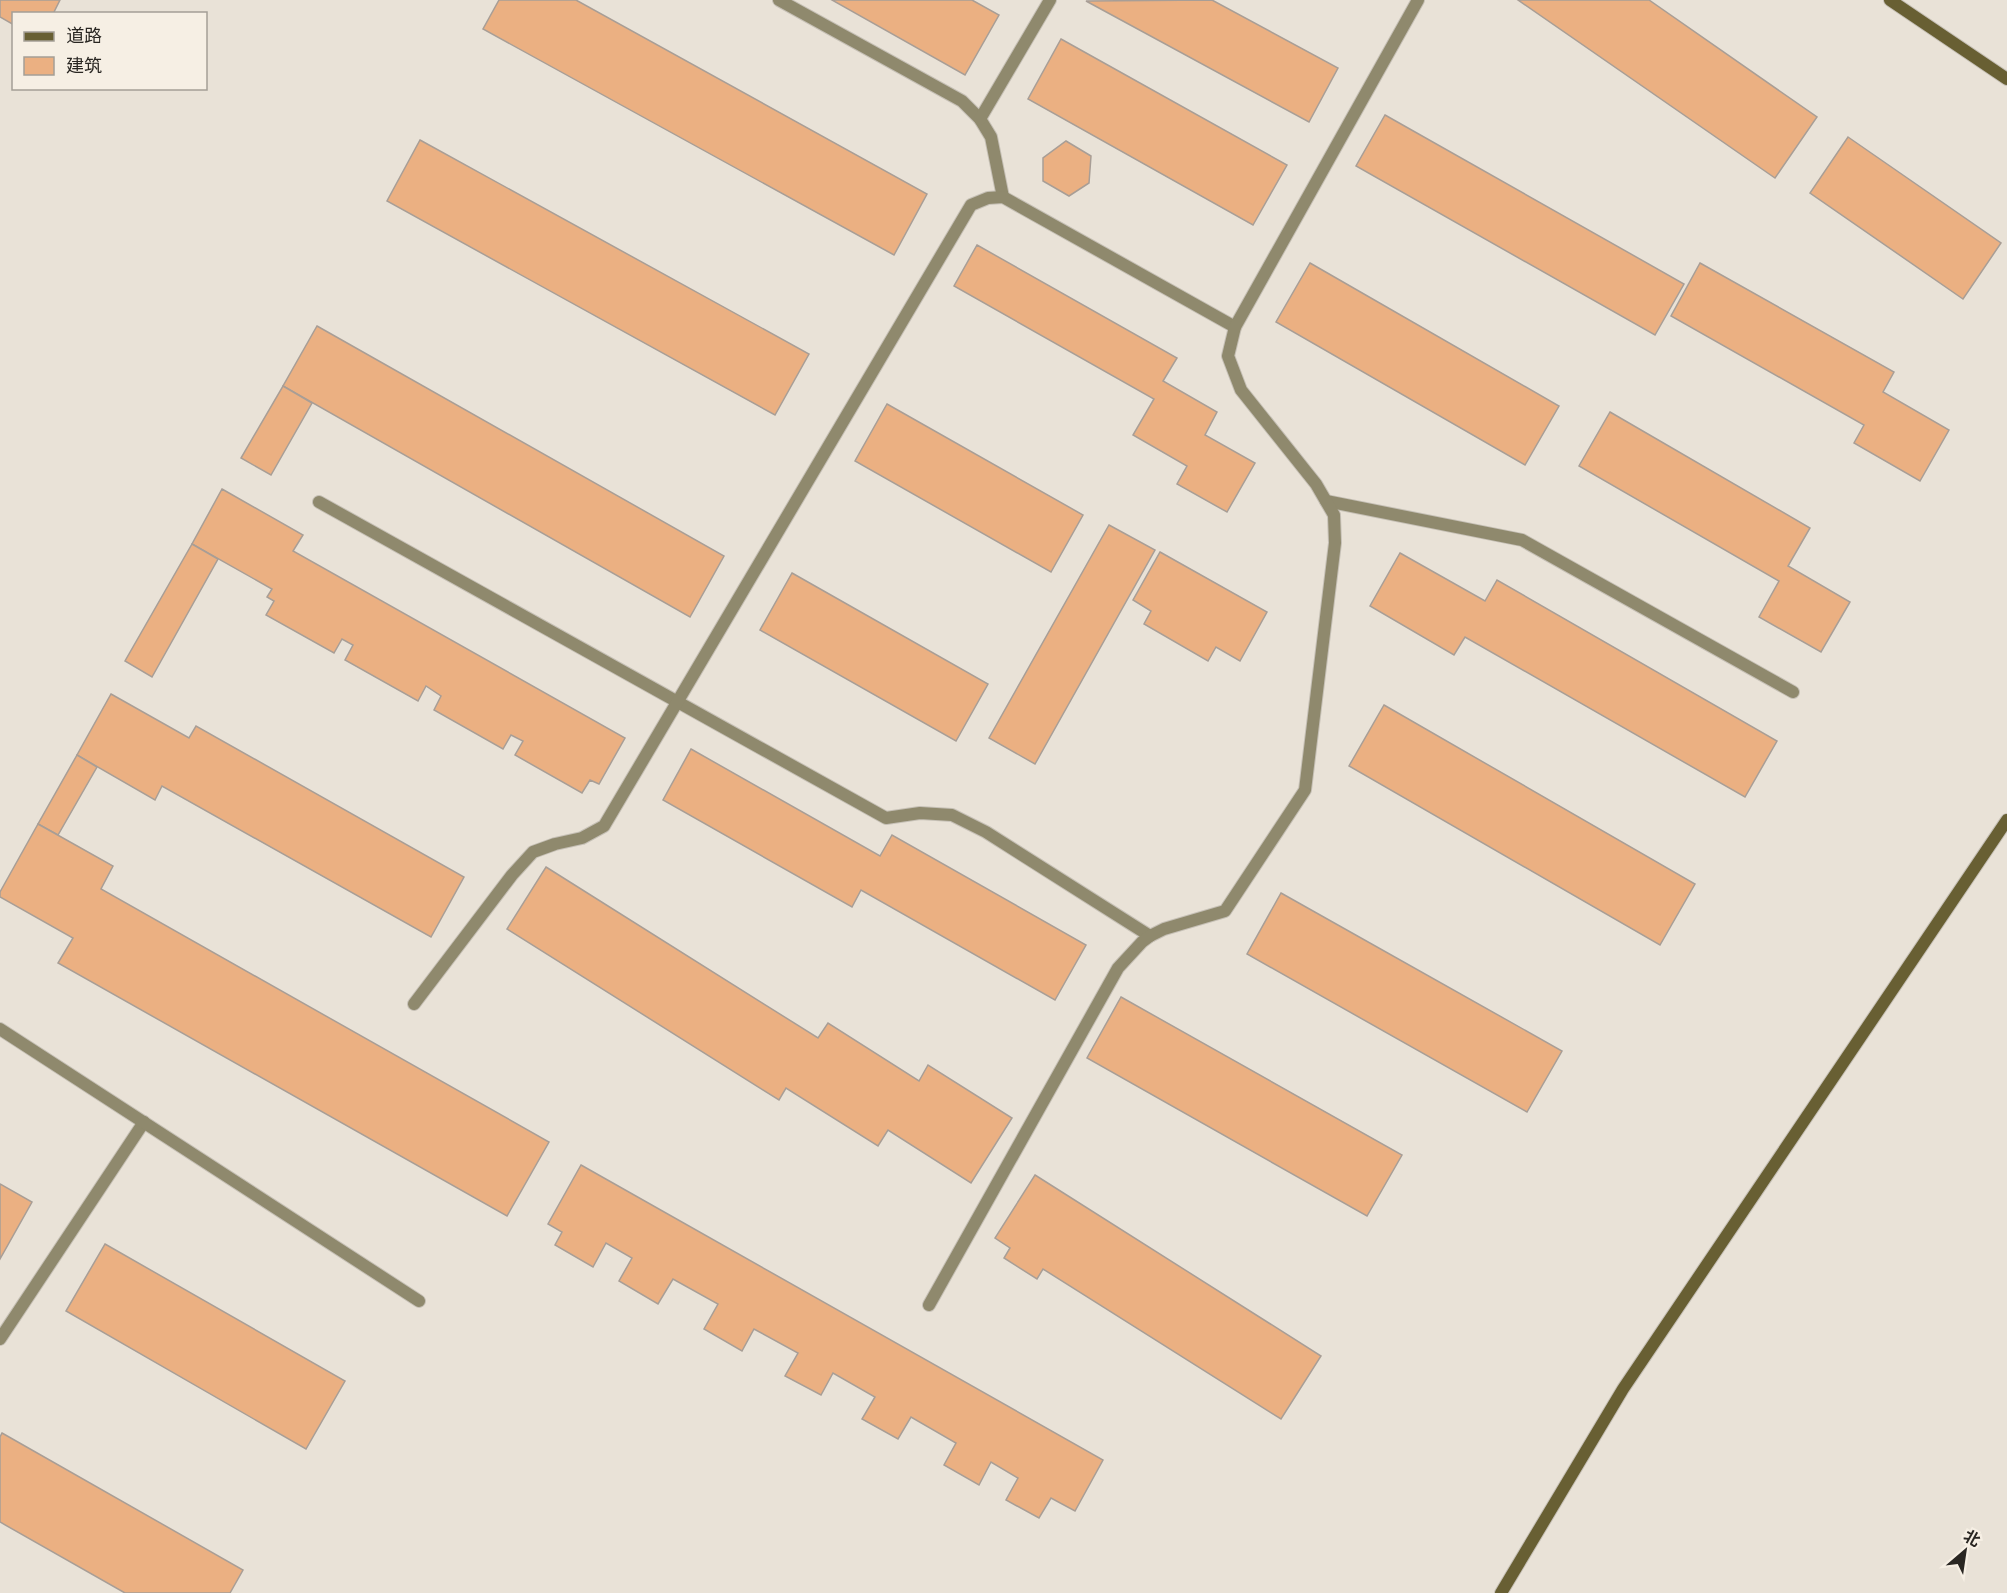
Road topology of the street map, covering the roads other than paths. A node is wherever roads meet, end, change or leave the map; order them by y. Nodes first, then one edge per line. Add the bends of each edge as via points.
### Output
1 (779, 0) edge
2 (1050, 0) edge
3 (1418, 0) edge
4 (1890, 0) edge
5 (2007, 79) edge
6 (980, 119) junction
7 (1004, 197) junction
8 (1235, 327) junction
9 (1326, 501) junction
10 (319, 502) dead end
11 (1793, 692) dead end
12 (677, 702) junction
13 (2007, 820) edge
14 (1150, 936) junction
15 (414, 1004) dead end
16 (0, 1029) edge
17 (144, 1122) junction
18 (419, 1301) dead end
19 (929, 1305) dead end
20 (0, 1339) edge
21 (1501, 1593) edge

1 - 6 street via 962,101
2 - 6 street
3 - 8 street
4 - 5 street
6 - 7 street via 991,137
7 - 8 street
7 - 12 street via 971,205
8 - 9 street via 1228,356 1241,390
9 - 11 street via 1522,540
9 - 14 street via 1334,515 1335,543 1305,790 1226,911
10 - 12 street
12 - 14 street via 886,818 920,813 952,815 986,832
12 - 15 street via 604,826 582,838 533,852
13 - 21 street via 1623,1389
14 - 19 street via 1118,968
16 - 17 street
17 - 18 street
17 - 20 street

